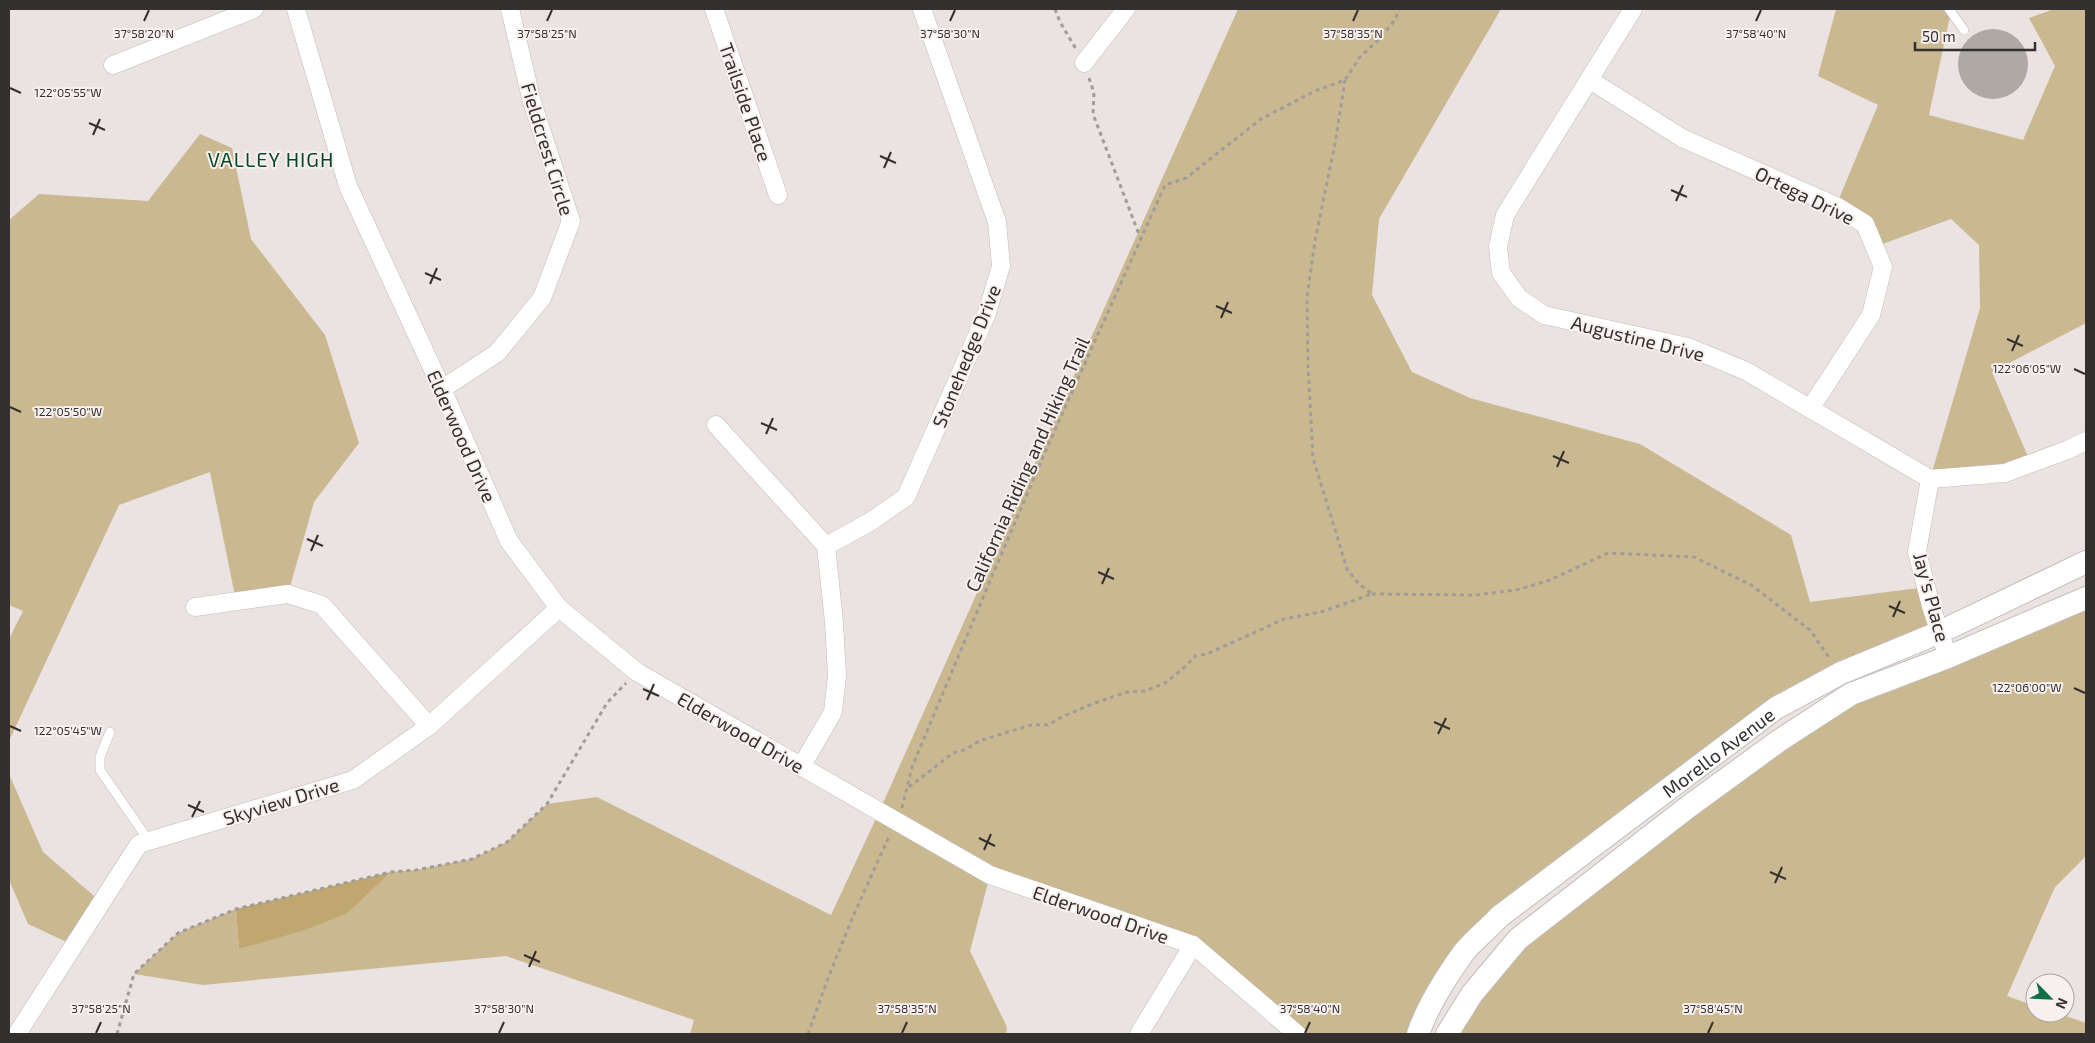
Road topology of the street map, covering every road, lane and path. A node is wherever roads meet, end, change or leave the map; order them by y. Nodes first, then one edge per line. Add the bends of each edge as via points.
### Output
1 (254, 9) edge
2 (296, 9) edge
3 (510, 9) edge
4 (714, 9) edge
5 (922, 9) edge
6 (1055, 9) edge
7 (1126, 9) edge
8 (1399, 9) edge
9 (1633, 9) edge
10 (1949, 9) edge
11 (1964, 30) dead end
12 (1084, 63) junction
13 (113, 66) dead end
14 (1345, 80) junction
15 (1590, 80) junction
16 (778, 195) dead end
17 (1140, 238) junction
18 (442, 389) junction
19 (1810, 409) junction
20 (716, 425) dead end
21 (2086, 441) edge
22 (1930, 479) junction
23 (826, 546) junction
24 (2086, 562) edge
25 (1372, 594) junction
26 (2086, 598) edge
27 (195, 607) dead end
28 (559, 608) junction
29 (1940, 632) junction
30 (1948, 657) junction
31 (637, 672) junction
32 (1841, 673) junction
33 (428, 726) junction
34 (110, 732) dead end
35 (801, 767) junction
36 (908, 787) junction
37 (896, 821) junction
38 (149, 841) junction
39 (1192, 945) junction
40 (16, 1032) edge
41 (117, 1034) edge
42 (808, 1034) edge
43 (1139, 1034) edge
44 (1297, 1034) edge
45 (1418, 1034) edge
46 (1447, 1034) edge

1 - 13 street
2 - 18 street, Elderwood Drive via 348,186
3 - 18 street, Fieldcrest Circle via 532,102 571,221 542,298 497,353
4 - 16 street, Trailside Place
5 - 23 street, Stonehedge Drive via 997,222 1001,266 987,313 906,497 870,522
6 - 12 path
7 - 12 street
8 - 14 path via 1395,20 1360,58
9 - 15 street, Augustine Drive
10 - 11 lane
12 - 17 path via 1094,93 1093,114
14 - 17 path, California Riding and Hiking Trail via 1315,91 1261,119 1186,178 1165,184
14 - 25 path via 1307,297 1312,449 1347,569
15 - 19 street, Ortega Drive via 1682,138 1836,206 1865,224 1883,267 1871,315
15 - 19 street, Augustine Drive via 1505,215 1498,247 1501,273 1520,298 1544,315 1688,347 1746,372
17 - 36 path, California Riding and Hiking Trail via 992,576 912,767
18 - 28 street, Elderwood Drive via 509,541
19 - 22 street, Augustine Drive
20 - 23 street
21 - 22 street via 2005,473
22 - 29 street, Jay's Place via 1916,552
23 - 35 street via 837,676 833,712
24 - 29 street, Morello Avenue
25 - 32 path via 1476,595 1516,590 1550,580 1608,553 1694,557 1751,585 1810,630
25 - 36 path via 1321,612 1284,619 1207,654 1195,656 1165,683 1145,691 1127,692 1062,716 1048,725 1031,725 979,741 953,753
26 - 30 street, Morello Avenue
27 - 33 street via 288,594 322,605
28 - 31 street, Elderwood Drive
28 - 33 street, Skyview Drive
29 - 30 street, Jay's Place
29 - 32 street, Morello Avenue
30 - 46 street, Morello Avenue via 1851,694 1688,806 1518,939 1472,994
31 - 35 street, Elderwood Drive
31 - 41 path via 607,703 547,804 507,842 472,859 392,872 236,909 178,933 134,974
32 - 45 street, Morello Avenue via 1776,708 1500,916 1465,951 1441,986
33 - 38 street, Skyview Drive via 353,780
34 - 38 lane via 100,757 100,770
35 - 37 street, Elderwood Drive
36 - 37 path, California Riding and Hiking Trail
37 - 39 street, Elderwood Drive via 990,875
37 - 42 path, California Riding and Hiking Trail via 852,919
38 - 40 street, Skyview Drive via 139,844
39 - 43 street
39 - 44 street, Elderwood Drive

